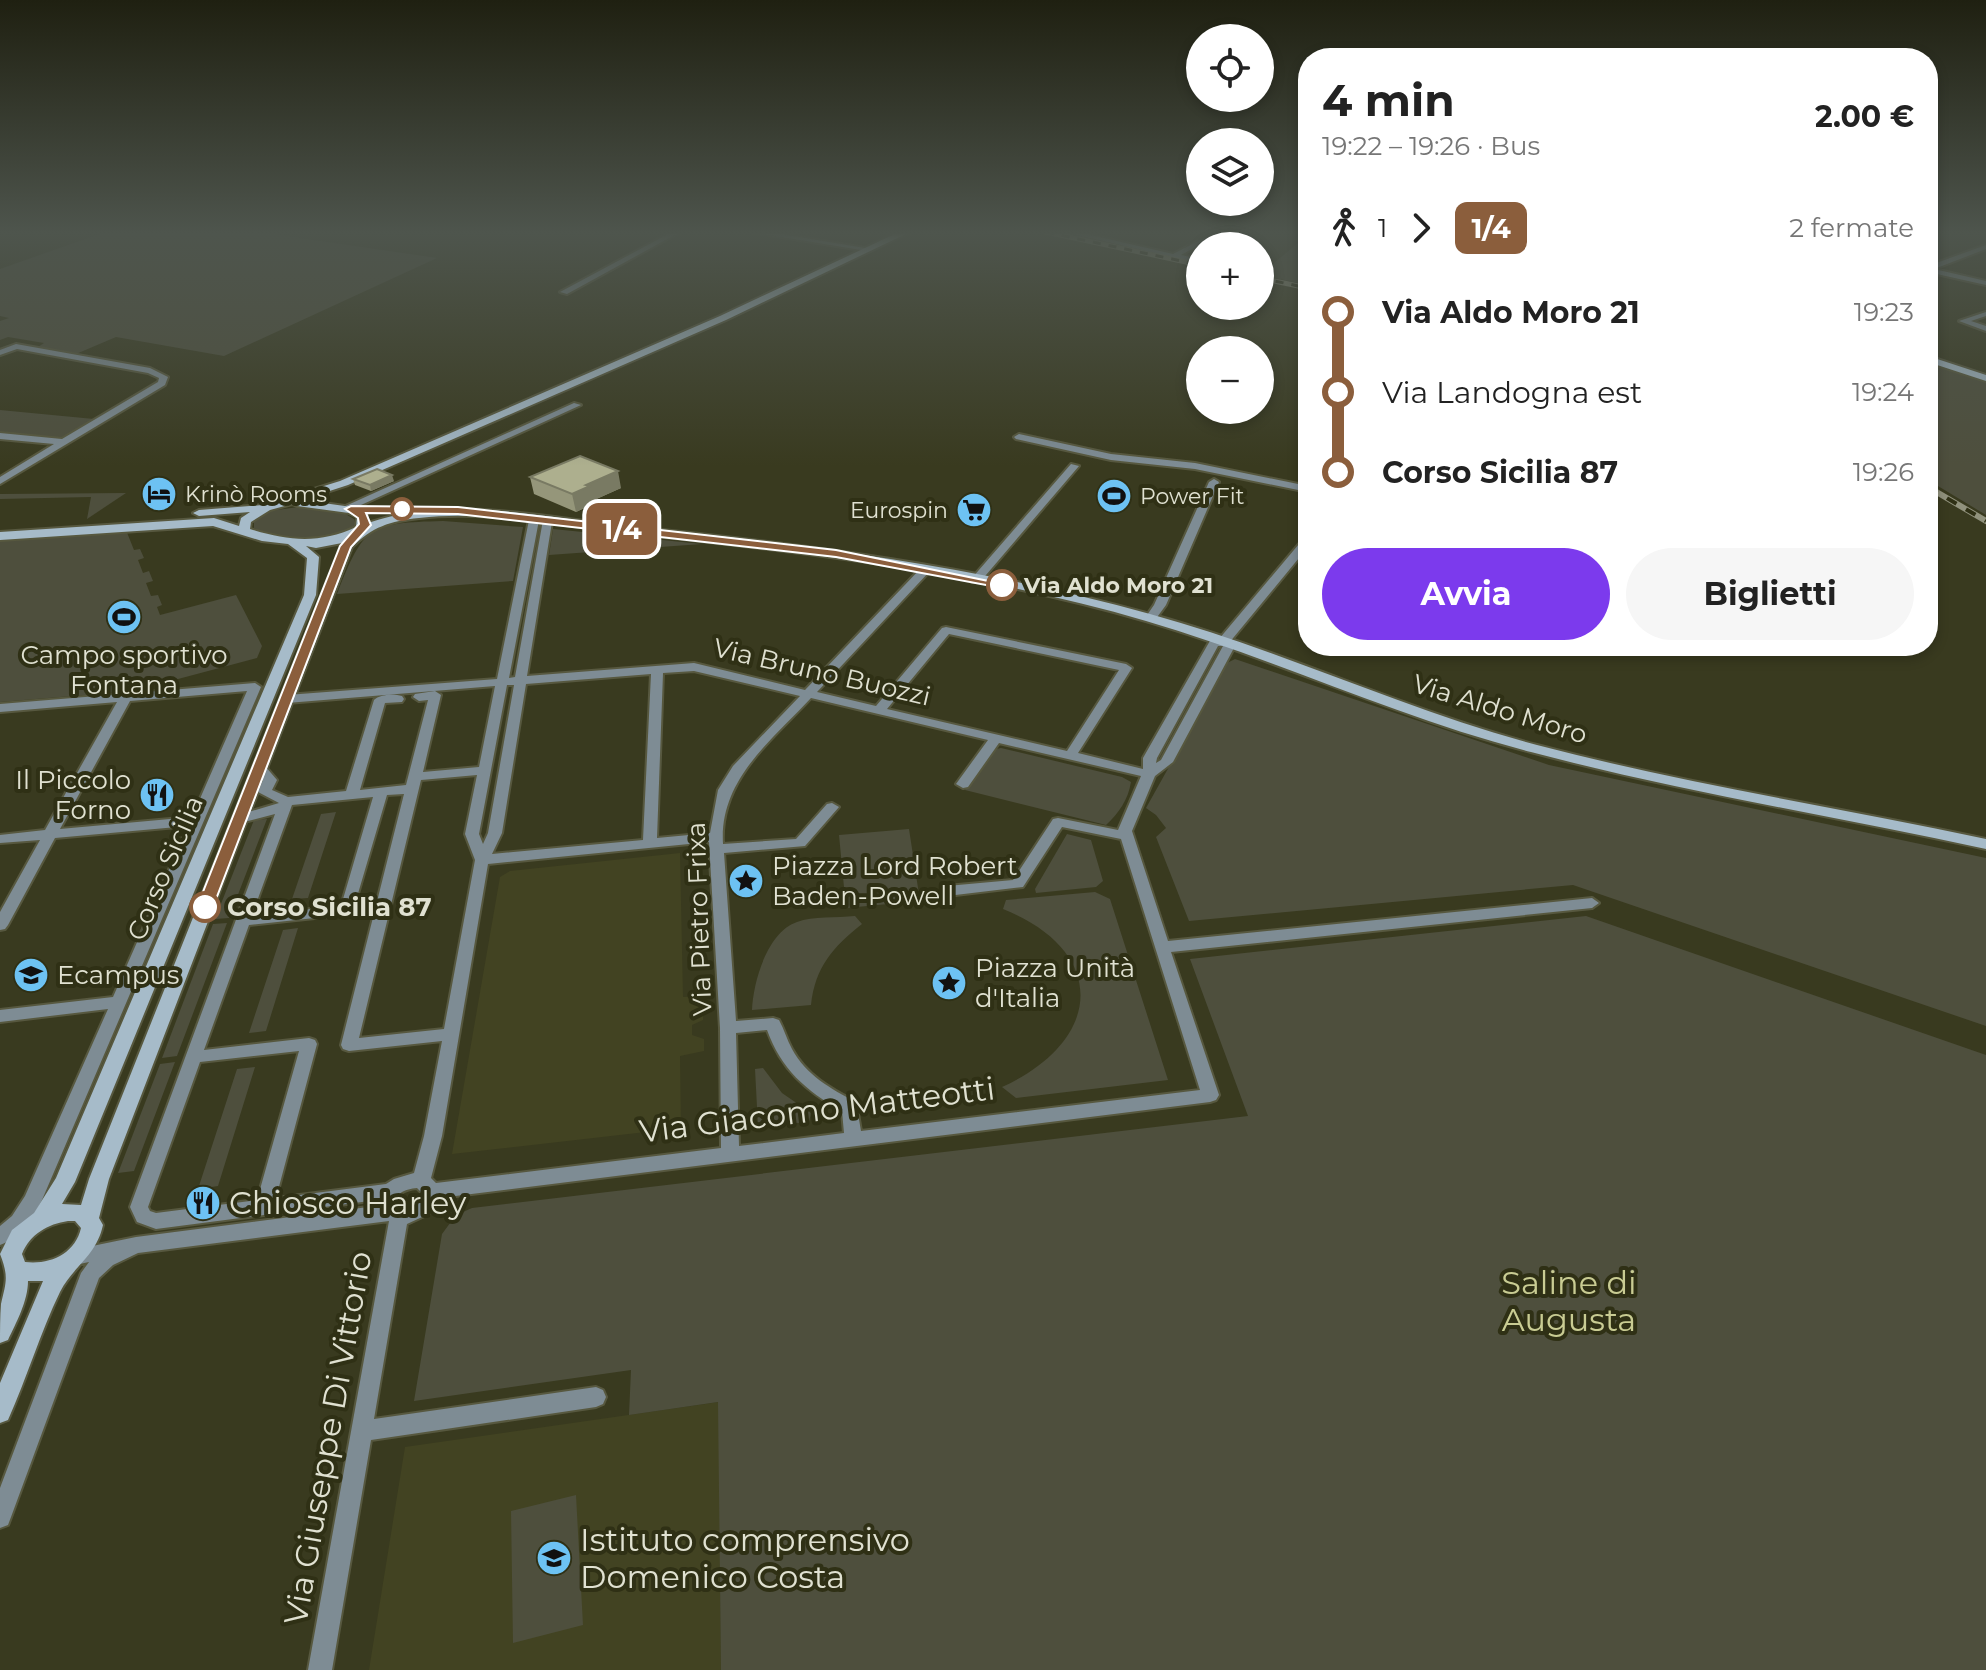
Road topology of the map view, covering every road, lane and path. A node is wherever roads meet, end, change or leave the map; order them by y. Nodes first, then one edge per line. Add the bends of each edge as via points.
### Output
1 (740, 310) edge
2 (1986, 314) edge
3 (1986, 329) edge
4 (0, 343) edge
5 (18, 347) junction
6 (0, 354) edge
7 (1938, 362) edge
8 (1986, 378) edge
9 (577, 405) dead end
10 (0, 436) edge
11 (1019, 437) dead end
12 (62, 442) junction
13 (1074, 466) dead end
14 (0, 481) edge
15 (1214, 482) dead end
16 (344, 483) junction
17 (1298, 487) edge
18 (280, 504) junction
19 (327, 505) junction
20 (266, 508) junction
21 (348, 509) junction
22 (486, 516) junction
23 (540, 521) junction
24 (0, 529) edge
25 (244, 530) junction
26 (361, 531) junction
27 (0, 536) edge
28 (293, 543) junction
29 (1298, 552) edge
30 (925, 570) junction
31 (976, 580) junction
32 (1151, 618) junction
33 (1222, 643) junction
34 (657, 669) junction
35 (521, 680) junction
36 (502, 681) junction
37 (809, 693) junction
38 (126, 697) junction
39 (287, 699) junction
40 (0, 708) edge
41 (880, 709) junction
42 (245, 729) junction
43 (997, 737) junction
44 (1071, 755) junction
45 (260, 769) junction
46 (486, 770) junction
47 (1149, 774) junction
48 (235, 776) junction
49 (414, 783) junction
50 (963, 784) dead end
51 (209, 791) junction
52 (381, 792) junction
53 (352, 795) junction
54 (284, 804) junction
55 (832, 807) dead end
56 (240, 819) junction
57 (196, 821) junction
58 (51, 834) junction
59 (1126, 836) junction
60 (0, 839) edge
61 (188, 840) junction
62 (716, 843) junction
63 (650, 844) junction
64 (1986, 844) edge
65 (201, 855) junction
66 (482, 860) junction
67 (947, 891) dead end
68 (1592, 903) dead end
69 (242, 921) junction
70 (0, 925) edge
71 (1164, 947) junction
72 (117, 1002) junction
73 (0, 1016) edge
74 (728, 1028) junction
75 (451, 1034) junction
76 (193, 1057) junction
77 (853, 1138) junction
78 (730, 1153) junction
79 (426, 1186) junction
80 (390, 1191) junction
81 (264, 1207) junction
82 (392, 1215) junction
83 (88, 1218) junction
84 (42, 1219) junction
85 (136, 1245) junction
86 (6, 1255) edge
87 (73, 1259) junction
88 (0, 1333) edge
89 (596, 1397) dead end
90 (0, 1412) edge
91 (362, 1431) junction
92 (0, 1517) edge
93 (320, 1670) edge

1 - 16 main road
2 - 3 street via 1963,321
4 - 5 street
5 - 6 street
5 - 12 street via 164,377
7 - 8 main road
9 - 21 street
10 - 12 street
11 - 17 street
12 - 14 street
13 - 31 street
15 - 32 street
16 - 18 main road
16 - 19 main road via 325,493
18 - 19 main road
18 - 20 main road
19 - 21 main road
20 - 24 main road
20 - 25 main road via 245,520
21 - 22 main road
21 - 26 main road via 363,516
22 - 23 main road, Via Aldo Moro
22 - 26 main road via 403,515
23 - 30 main road, Via Aldo Moro via 836,553
23 - 35 street
23 - 36 street
25 - 27 main road via 214,522
25 - 28 main road
26 - 28 main road via 327,543
26 - 39 main road, Corso Sicilia via 346,546
28 - 42 main road, Corso Sicilia via 313,557 314,582
29 - 33 street
30 - 31 main road, Via Aldo Moro
30 - 37 street, Via Pietro Frixa
31 - 32 main road, Via Aldo Moro
32 - 33 main road, Via Aldo Moro
33 - 47 street via 1166,762
33 - 64 main road, Via Aldo Moro via 1530,748
34 - 35 street, Via Bruno Buozzi
34 - 37 street, Via Bruno Buozzi via 716,670
34 - 63 street
35 - 36 street, Via Bruno Buozzi
35 - 66 street via 495,833
36 - 39 street, Via Bruno Buozzi
36 - 46 street
37 - 41 street, Via Bruno Buozzi
37 - 62 street, Via Pietro Frixa via 740,766 725,790
38 - 40 street
38 - 42 street via 255,687
38 - 58 street
39 - 45 main road, Corso Sicilia
41 - 43 street, Via Bruno Buozzi
41 - 44 street via 946,630 1126,668
42 - 48 main road, Corso Sicilia
42 - 51 street
43 - 44 street, Via Bruno Buozzi
43 - 50 street
44 - 47 street, Via Bruno Buozzi
45 - 54 street via 270,780 265,792
45 - 56 main road, Corso Sicilia
46 - 49 street
46 - 66 street via 472,834
47 - 59 street via 1129,816
48 - 51 street
48 - 65 main road, Corso Sicilia
49 - 52 street
49 - 53 street via 435,695 380,700
49 - 75 street via 349,1045
51 - 57 street
52 - 53 street
52 - 69 street via 347,910
53 - 54 street
54 - 56 street
54 - 69 street
55 - 62 street via 800,843
56 - 83 main road, Corso Sicilia
57 - 58 street
57 - 61 street
58 - 60 street
58 - 70 street
59 - 67 street via 1058,822 1018,884
59 - 71 street
61 - 65 street
61 - 72 street
62 - 63 street
62 - 74 street, Via Pietro Frixa
63 - 66 street
65 - 84 main road, Corso Sicilia via 65,1182
66 - 75 street
68 - 71 street
69 - 76 street
71 - 77 street, Via Giacomo Matteotti via 1210,1095
72 - 73 street
72 - 86 street
74 - 77 street via 773,1024 782,1052 797,1071 850,1107
74 - 78 street, Via Pietro Frixa
75 - 79 street
76 - 81 street via 309,1044
76 - 81 street via 139,1207 144,1217 156,1221
77 - 78 street, Via Giacomo Matteotti
78 - 79 street, Via Giacomo Matteotti
79 - 80 street via 401,1183
79 - 82 street via 426,1207 413,1215
80 - 81 street
80 - 82 street via 384,1205
82 - 85 street
82 - 91 street, Via Giuseppe Di Vittorio
83 - 84 main road via 68,1212
83 - 87 main road, Corso Sicilia via 92,1235
84 - 86 main road, Corso Sicilia
85 - 87 street
85 - 92 street via 91,1273
86 - 87 main road via 41,1273
86 - 88 main road via 17,1291
87 - 90 main road via 52,1285
89 - 91 street
91 - 93 street, Via Giuseppe Di Vittorio

